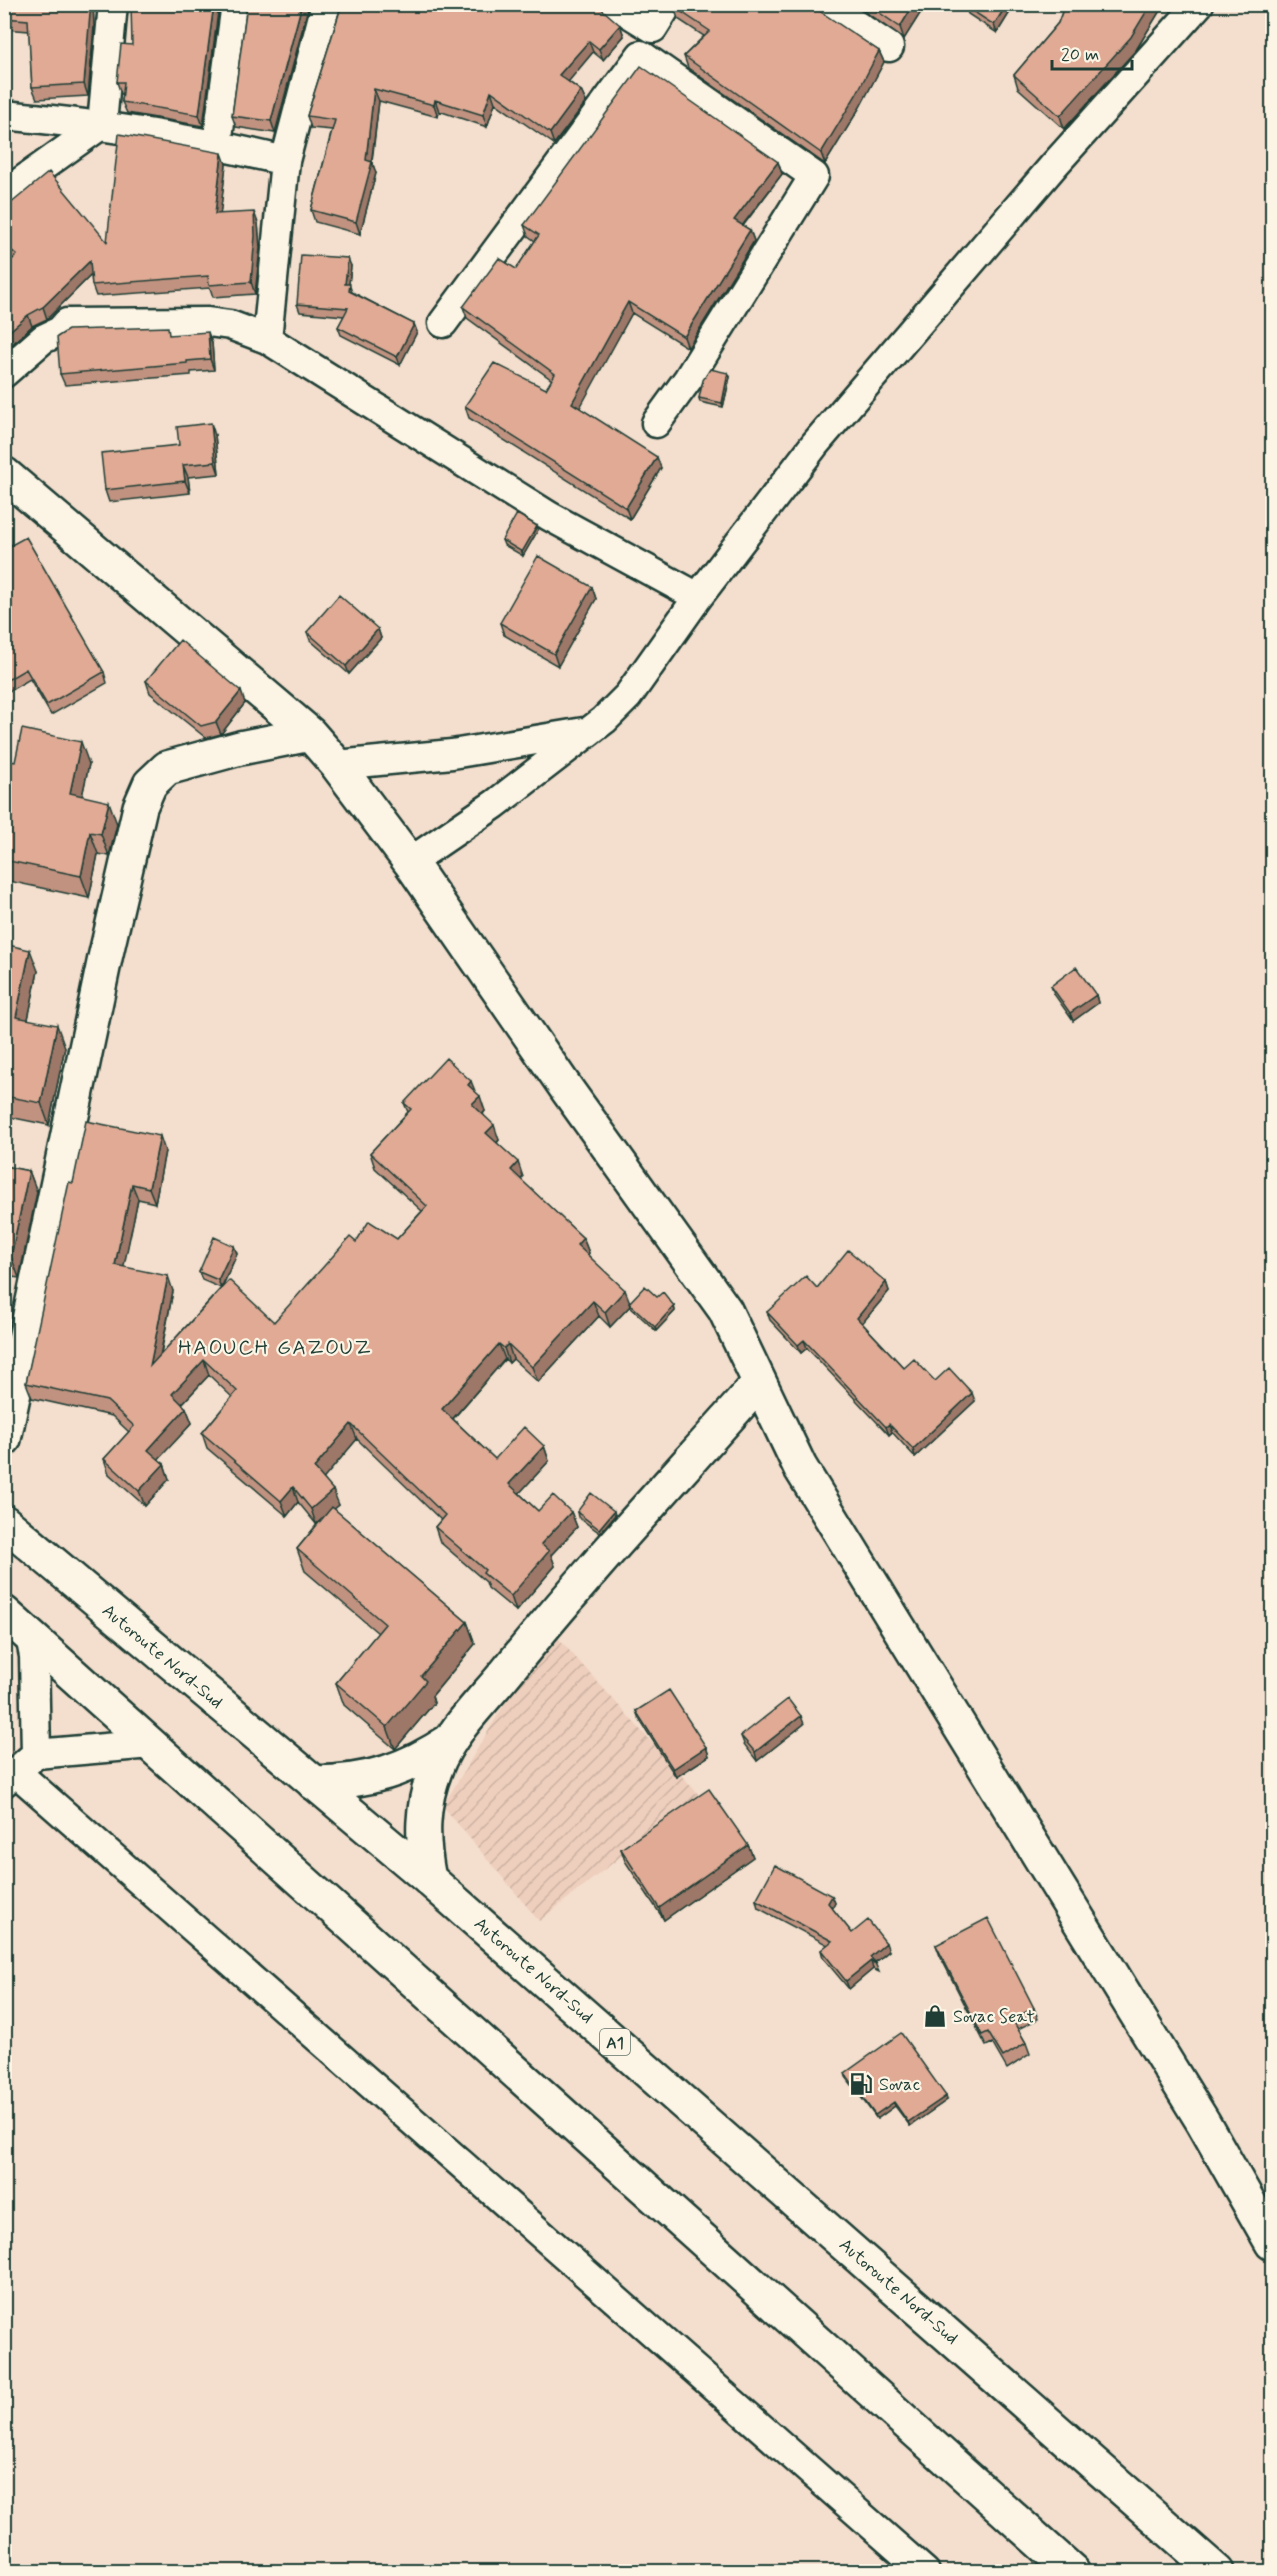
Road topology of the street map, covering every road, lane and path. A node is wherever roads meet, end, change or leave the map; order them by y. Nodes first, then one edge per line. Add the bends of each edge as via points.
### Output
1 (112, 4) edge
2 (236, 4) edge
3 (326, 4) edge
4 (614, 4) edge
5 (668, 4) edge
6 (824, 4) edge
7 (1199, 4) edge
8 (652, 28) junction
9 (889, 47) dead end
10 (641, 55) junction
11 (4, 115) edge
12 (102, 124) junction
13 (217, 144) junction
14 (285, 161) junction
15 (4, 194) edge
16 (443, 323) dead end
17 (267, 339) junction
18 (4, 373) edge
19 (656, 423) dead end
20 (4, 474) edge
21 (698, 597) junction
22 (589, 731) junction
23 (310, 734) junction
24 (337, 765) junction
25 (410, 862) junction
26 (759, 1383) junction
27 (4, 1438) edge
28 (4, 1522) edge
29 (4, 1613) edge
30 (30, 1636) junction
31 (451, 1740) junction
32 (151, 1744) junction
33 (19, 1769) edge
34 (314, 1783) junction
35 (429, 1879) junction
36 (1272, 2243) edge
37 (926, 2571) edge
38 (1073, 2571) edge
39 (1217, 2571) edge

1 - 12 street
2 - 13 street
3 - 14 street
4 - 8 street
5 - 8 street
6 - 9 street
7 - 21 street via 1047,173 815,444
8 - 10 street
10 - 16 street
10 - 19 street via 814,176
11 - 12 street
12 - 13 street
12 - 15 street
13 - 14 street
14 - 17 street
17 - 18 street via 220,323 67,323
17 - 21 street via 549,516
20 - 23 main road
21 - 22 street via 634,690
22 - 24 street via 452,754
22 - 25 street via 495,804
23 - 24 main road
23 - 27 main road via 167,768 150,784 140,807
24 - 25 main road
25 - 26 main road via 725,1310
26 - 31 main road via 561,1605
26 - 36 main road via 800,1467 1203,2122
28 - 34 main road, Autoroute Nord-Sud / A1
29 - 30 main road
30 - 32 main road
30 - 33 street via 33,1656
31 - 34 main road via 400,1769 372,1778
31 - 35 main road via 427,1792 422,1821
32 - 33 street
32 - 38 main road
33 - 37 street
34 - 35 main road, Autoroute Nord-Sud / A1
35 - 39 main road, Autoroute Nord-Sud / A1

